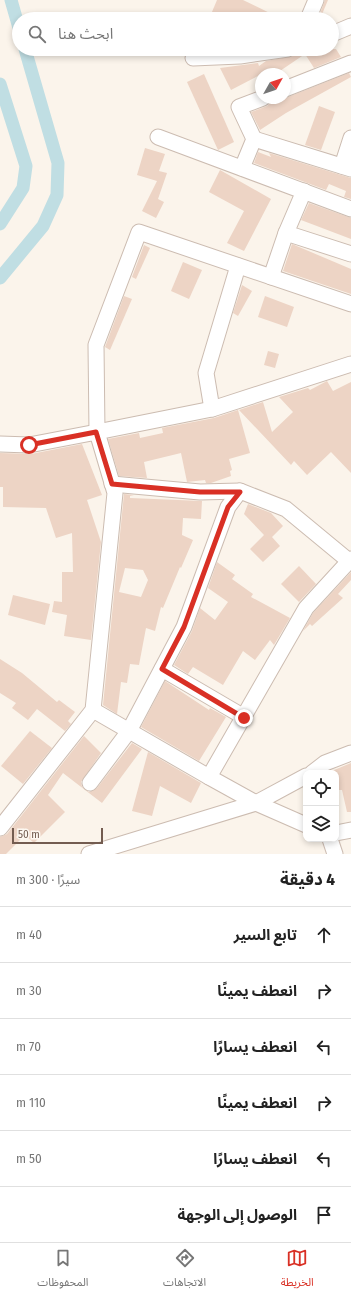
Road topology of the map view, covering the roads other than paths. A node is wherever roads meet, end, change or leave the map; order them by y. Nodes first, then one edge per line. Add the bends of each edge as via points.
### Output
1 (316, 0) edge
2 (311, 12) edge
3 (351, 26) edge
4 (339, 30) edge
5 (240, 56) edge
6 (193, 58) dead end
7 (351, 63) edge
8 (291, 87) edge
9 (255, 101) edge
10 (158, 137) dead end
11 (351, 138) edge
12 (254, 139) junction
13 (242, 168) junction
14 (347, 168) edge
15 (304, 191) junction
16 (351, 209) edge
17 (286, 233) junction
18 (351, 254) edge
19 (238, 266) junction
20 (271, 277) junction
21 (351, 304) edge
22 (351, 364) edge
23 (212, 409) junction
24 (96, 432) junction
25 (0, 444) edge
26 (112, 484) junction
27 (240, 492) junction
28 (350, 560) edge
29 (162, 669) junction
30 (93, 710) junction
31 (244, 718) junction
32 (129, 731) junction
33 (351, 753) edge
34 (316, 770) edge
35 (209, 777) junction
36 (303, 778) edge
37 (90, 784) dead end
38 (256, 803) junction
39 (303, 824) edge
40 (0, 828) edge
41 (351, 830) edge
42 (339, 832) edge
43 (331, 842) edge
44 (89, 854) edge
45 (335, 854) edge

1 - 2 street
3 - 4 street
5 - 6 street
7 - 8 street
9 - 12 street via 240,107
10 - 13 street
11 - 14 street
12 - 13 street
12 - 14 street
13 - 15 street
15 - 16 street
15 - 17 street
17 - 18 street
17 - 20 street
19 - 20 street
19 - 23 street via 206,373
19 - 24 street via 138,232 96,345
20 - 21 street
22 - 23 street
23 - 24 street
24 - 25 street via 29,445
24 - 26 street
26 - 27 street via 200,492
26 - 30 street via 115,493
27 - 28 street via 286,510
27 - 29 street via 228,507 184,627
28 - 31 street via 306,608
29 - 31 street
29 - 32 street
30 - 32 street
30 - 40 street
31 - 35 street
32 - 35 street
32 - 37 street
33 - 34 street via 325,763
35 - 38 street
36 - 38 street
38 - 39 street
38 - 44 street
41 - 42 street
43 - 45 street

